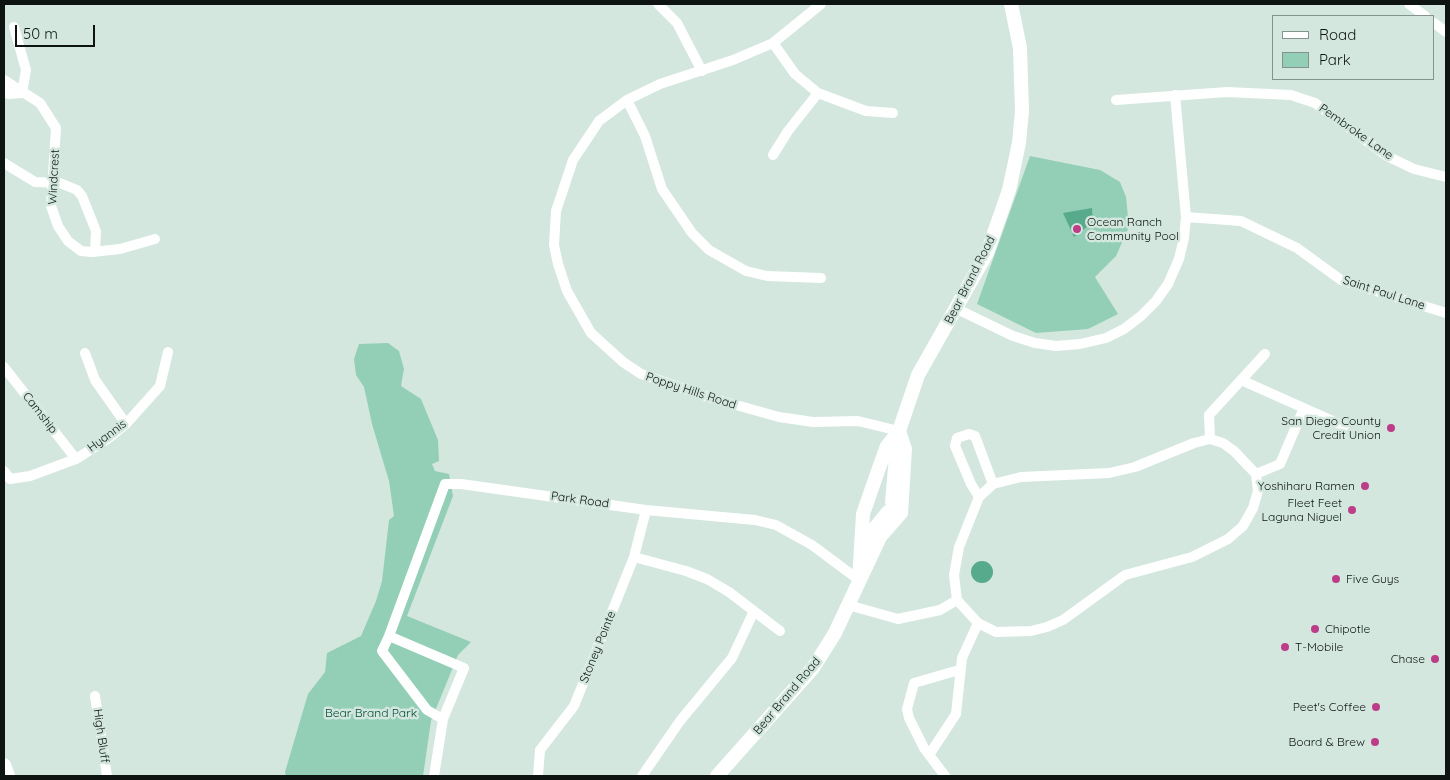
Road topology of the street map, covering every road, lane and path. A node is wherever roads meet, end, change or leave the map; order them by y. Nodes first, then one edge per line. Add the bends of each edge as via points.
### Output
1 (658, 4) edge
2 (821, 4) edge
3 (1011, 4) edge
4 (1409, 4) edge
5 (1424, 15) edge
6 (1435, 24) edge
7 (14, 27) dead end
8 (1446, 32) edge
9 (773, 43) junction
10 (702, 71) junction
11 (4, 80) edge
12 (4, 92) edge
13 (22, 93) junction
14 (818, 93) junction
15 (1175, 95) junction
16 (627, 100) junction
17 (1116, 100) dead end
18 (893, 112) dead end
19 (774, 155) dead end
20 (4, 163) edge
21 (1446, 177) edge
22 (53, 183) junction
23 (1186, 218) junction
24 (154, 239) dead end
25 (95, 252) junction
26 (821, 278) dead end
27 (957, 309) junction
28 (1446, 313) edge
29 (168, 352) dead end
30 (85, 353) dead end
31 (1265, 354) dead end
32 (4, 367) edge
33 (1241, 380) junction
34 (1304, 408) junction
35 (126, 424) junction
36 (1344, 426) dead end
37 (899, 431) junction
38 (1210, 439) junction
39 (76, 458) junction
40 (1256, 474) junction
41 (7, 475) edge
42 (993, 484) junction
43 (871, 489) junction
44 (979, 497) junction
45 (894, 500) junction
46 (646, 510) junction
47 (634, 557) junction
48 (868, 560) junction
49 (859, 580) junction
50 (957, 600) junction
51 (848, 605) junction
52 (754, 611) junction
53 (978, 622) junction
54 (780, 631) dead end
55 (389, 636) junction
56 (960, 670) junction
57 (95, 696) dead end
58 (443, 719) junction
59 (928, 754) junction
60 (4, 765) edge
61 (8, 776) edge
62 (107, 776) edge
63 (434, 776) edge
64 (538, 776) edge
65 (642, 776) edge
66 (717, 776) edge
67 (945, 776) edge

1 - 10 street via 676,23
2 - 9 street, Poppy Hills Road
3 - 27 street, Bear Brand Road via 1020,48 1022,112 1019,143 1010,190 998,224 987,253
4 - 5 street
6 - 8 street
7 - 13 street via 26,70
9 - 10 street, Poppy Hills Road
9 - 14 street via 795,74
10 - 16 street, Poppy Hills Road via 660,84
11 - 13 street, Windcrest
12 - 13 street
13 - 22 street, Windcrest via 40,103 56,128
14 - 18 street via 866,111
14 - 19 street
15 - 17 street, Pembroke Lane
15 - 21 street, Pembroke Lane via 1227,92 1291,95 1315,103 1387,156 1414,169
15 - 23 street
16 - 26 street via 645,136 662,189 692,234 709,250 746,271 767,276
16 - 37 street, Poppy Hills Road via 600,121 580,147 556,211 554,245 566,292 591,333 618,359 640,374 711,398 795,420 844,420
20 - 22 street via 35,182
22 - 25 street via 71,186 82,196 96,231
22 - 25 street, Windcrest via 51,206 63,234 81,251
23 - 27 street via 1179,259 1168,284 1142,316 1106,338 1067,346 1035,343
23 - 28 street, Saint Paul Lane via 1241,221 1297,248 1341,280
24 - 25 street, Windcrest
27 - 37 street, Bear Brand Road via 918,375
29 - 35 street, Hyannis via 160,386
30 - 35 street via 95,380
31 - 33 street
32 - 39 street, Camship
33 - 34 street
33 - 38 street via 1209,415
34 - 36 street
34 - 40 street via 1280,464
35 - 39 street, Hyannis
37 - 43 street, Bear Brand Road via 887,446
37 - 45 street, Bear Brand Road via 905,449
38 - 40 street via 1234,451
38 - 42 street via 1109,473 1021,477
39 - 41 street, Hyannis via 30,476
40 - 53 street via 1258,491 1253,508 1243,526 1228,539 1192,557 1125,575 1047,627 996,632
42 - 44 street
42 - 44 street via 975,436 969,434 957,438 955,446
43 - 45 street
43 - 49 street, Bear Brand Road via 863,514
44 - 50 street via 959,548 954,575
45 - 48 street via 871,533
45 - 48 street, Bear Brand Road via 900,512 880,537
46 - 47 street, Stoney Pointe
46 - 49 street, Park Road via 776,524 812,545
46 - 55 street, Park Road via 445,484
47 - 52 street via 707,580
47 - 64 street, Stoney Pointe via 574,706 540,750
48 - 49 street, Bear Brand Road
49 - 51 street, Bear Brand Road
50 - 51 street via 940,610 898,619
50 - 53 street
51 - 66 street, Bear Brand Road via 814,668
52 - 54 street
52 - 65 street via 732,658 680,721
53 - 56 street via 965,649
55 - 58 street, Park Road via 382,652 427,710
55 - 58 street via 464,668
56 - 59 street via 956,714
56 - 59 street via 914,684 908,713
57 - 62 street, High Bluff
58 - 63 street
59 - 67 street
60 - 61 street

